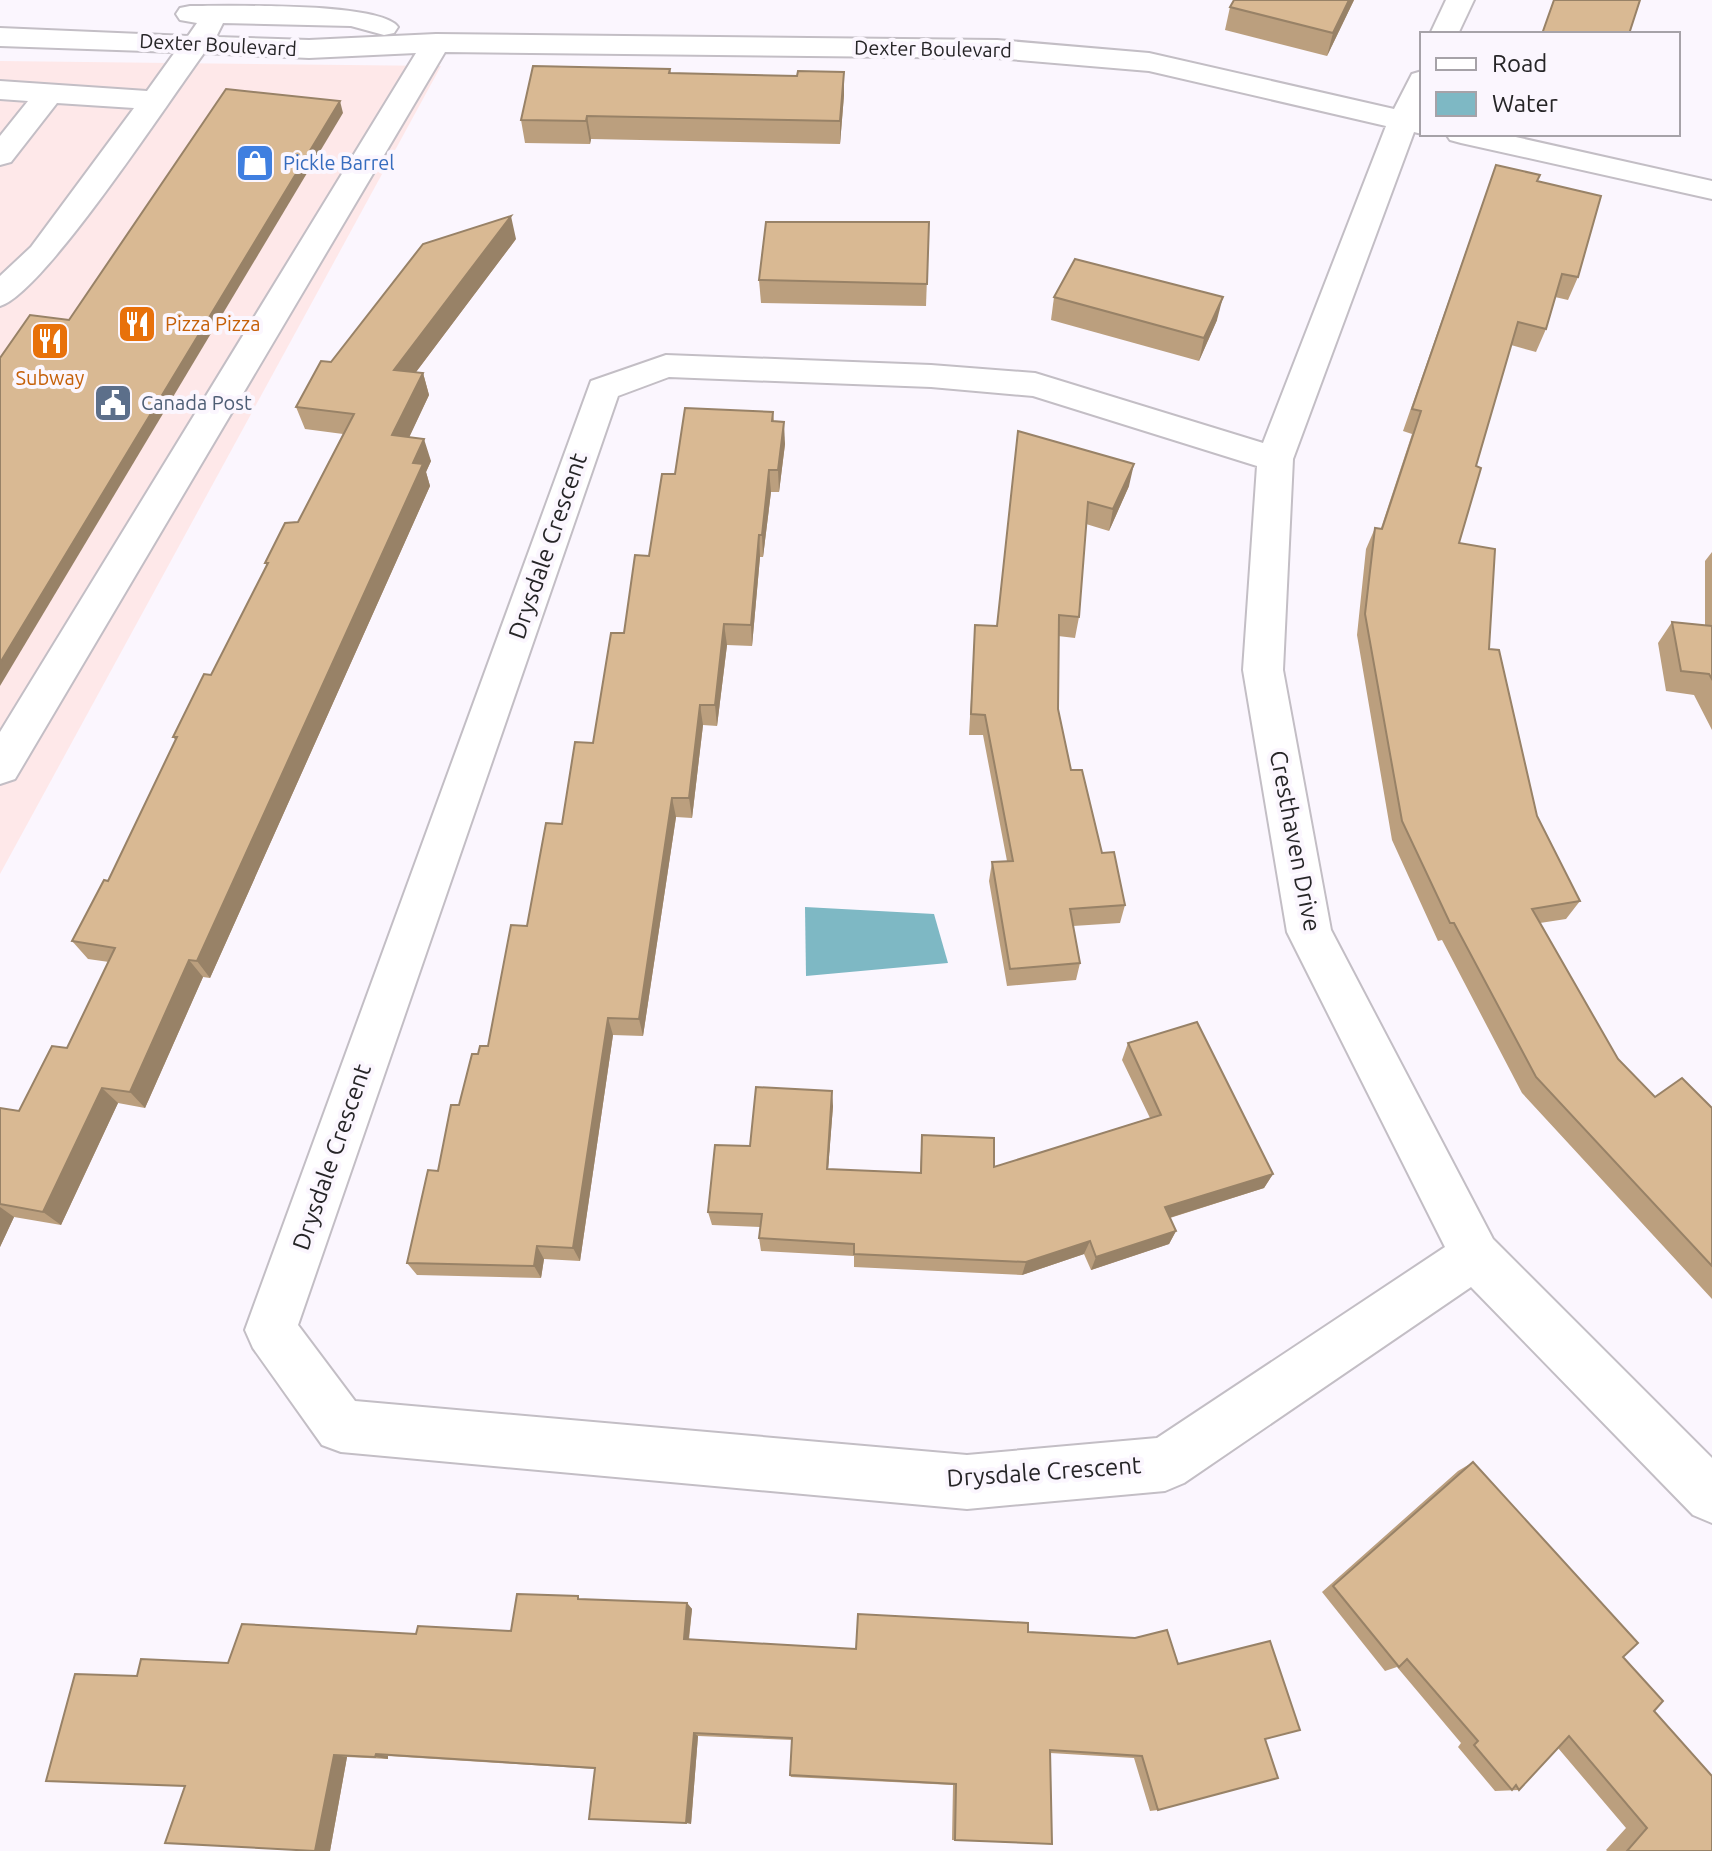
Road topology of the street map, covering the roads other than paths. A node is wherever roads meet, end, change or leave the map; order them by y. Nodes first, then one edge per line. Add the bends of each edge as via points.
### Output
1 (1460, 0) edge
2 (222, 7) edge
3 (171, 13) dead end
4 (1445, 32) edge
5 (0, 37) edge
6 (436, 43) junction
7 (196, 44) junction
8 (1420, 89) edge
9 (0, 90) edge
10 (49, 93) junction
11 (154, 100) junction
12 (1412, 123) edge
13 (1470, 136) edge
14 (0, 156) edge
15 (1712, 190) edge
16 (0, 249) edge
17 (42, 254) junction
18 (0, 295) edge
19 (1275, 459) junction
20 (0, 767) edge
21 (1475, 1256) junction
22 (1712, 1496) edge

1 - 4 street
2 - 3 street, Dexter Boulevard
2 - 6 street, Dexter Boulevard via 353,18
2 - 7 street
5 - 7 street, Dexter Boulevard
6 - 7 street, Dexter Boulevard via 309,49
6 - 12 street, Dexter Boulevard via 997,49 1149,62
6 - 20 street
7 - 11 street
8 - 12 street, Cresthaven Drive
9 - 10 street
10 - 11 street
10 - 14 street
11 - 17 street
12 - 19 street, Cresthaven Drive
13 - 15 street
16 - 17 street
17 - 18 street
19 - 21 street, Cresthaven Drive via 1263,670 1309,932
19 - 21 street, Drysdale Crescent via 1035,385 666,366 603,389 271,1330 341,1426 967,1482 1165,1464
21 - 22 street, Cresthaven Drive

